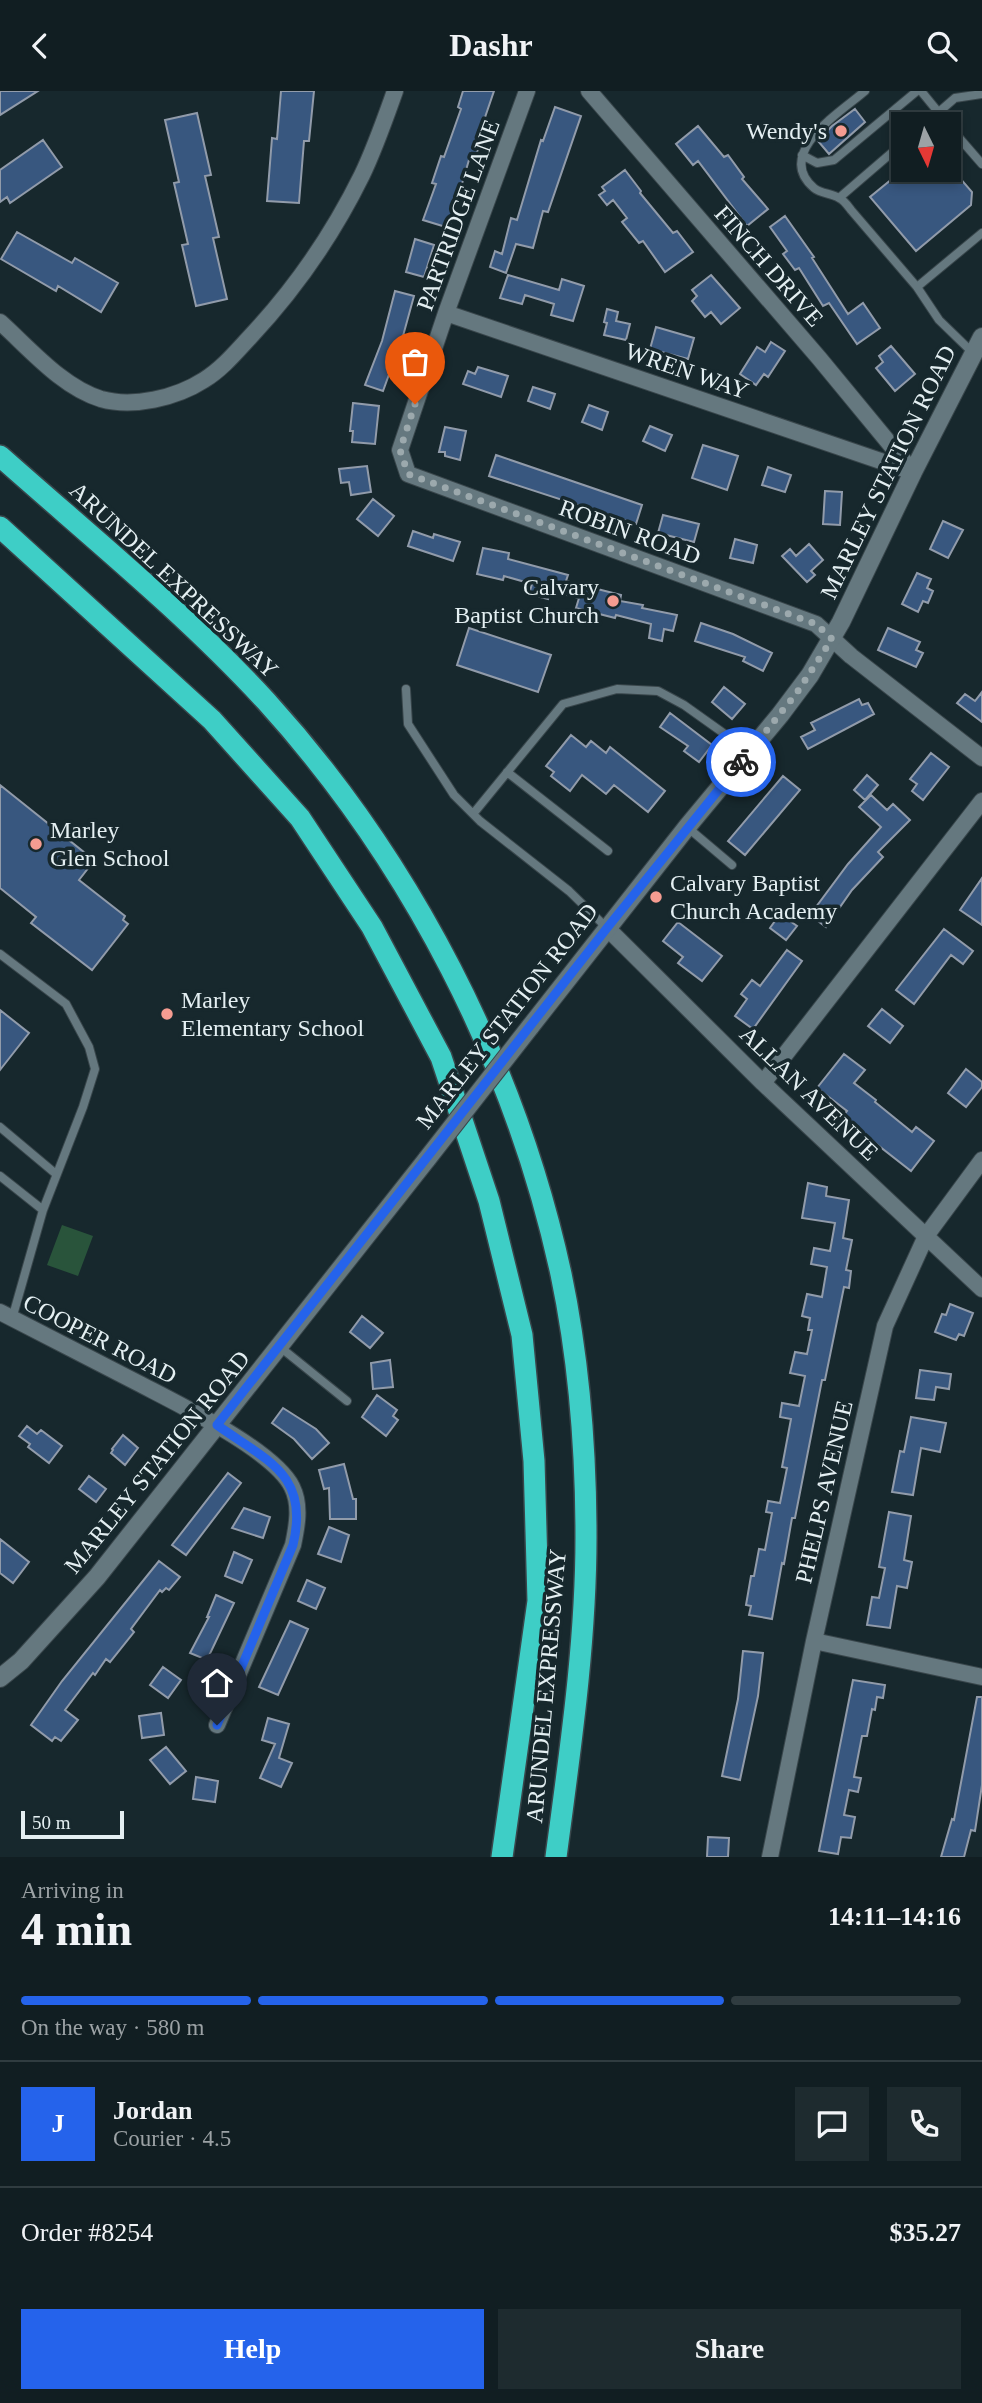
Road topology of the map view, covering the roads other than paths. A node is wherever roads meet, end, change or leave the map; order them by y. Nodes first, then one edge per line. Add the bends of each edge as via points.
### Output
1 (395, 91) edge
2 (527, 91) edge
3 (589, 91) edge
4 (865, 91) edge
5 (919, 91) edge
6 (956, 94) edge
7 (982, 94) edge
8 (937, 112) edge
9 (939, 112) edge
10 (961, 140) edge
11 (891, 153) edge
12 (802, 155) junction
13 (982, 164) edge
14 (839, 198) junction
15 (982, 233) edge
16 (917, 287) junction
17 (446, 313) junction
18 (0, 322) edge
19 (982, 337) edge
20 (972, 353) junction
21 (0, 456) edge
22 (913, 472) junction
23 (408, 474) joint
24 (0, 527) edge
25 (832, 639) junction
26 (406, 689) dead end
27 (750, 752) junction
28 (982, 758) edge
29 (507, 772) junction
30 (982, 801) edge
31 (473, 814) junction
32 (687, 827) junction
33 (608, 851) dead end
34 (732, 865) dead end
35 (607, 928) junction
36 (0, 954) edge
37 (763, 1083) junction
38 (0, 1127) edge
39 (982, 1160) edge
40 (56, 1174) junction
41 (0, 1176) edge
42 (43, 1210) junction
43 (926, 1236) junction
44 (982, 1289) edge
45 (6, 1316) edge
46 (280, 1347) junction
47 (347, 1401) dead end
48 (217, 1425) junction
49 (814, 1641) junction
50 (982, 1677) edge
51 (0, 1678) edge
52 (217, 1725) dead end
53 (502, 1857) edge
54 (556, 1857) edge
55 (771, 1857) edge

1 - 18 street via 363,173 317,253 256,331 203,381 159,398 101,399 62,377
2 - 17 street, PARTRIDGE LANE
3 - 22 street, FINCH DRIVE
4 - 12 lane via 810,139
5 - 8 lane
5 - 12 lane via 834,160 817,163
6 - 7 lane
6 - 9 lane
10 - 13 lane
11 - 14 lane
12 - 14 lane via 803,172 815,190
14 - 16 lane
15 - 16 lane
16 - 20 lane via 939,320
17 - 22 street, WREN WAY
17 - 23 street, PARTRIDGE LANE via 400,450
19 - 20 main road, MARLEY STATION ROAD
20 - 22 main road, MARLEY STATION ROAD
21 - 54 highway, ARUNDEL EXPRESSWAY via 207,642 299,741 374,839 419,911 462,992 503,1087 556,1252 582,1425 584,1597
22 - 25 main road, MARLEY STATION ROAD
23 - 25 street, ROBIN ROAD via 816,624
24 - 53 highway, ARUNDEL EXPRESSWAY via 212,720 300,818 372,926 441,1057 489,1201 522,1335 534,1461 538,1601
25 - 27 main road, MARLEY STATION ROAD
25 - 28 street, ROBIN ROAD
26 - 31 lane via 408,724 454,795
27 - 29 lane via 658,691 617,689 563,704
27 - 32 main road, MARLEY STATION ROAD
29 - 31 lane
29 - 33 lane
30 - 37 street
31 - 35 lane via 569,891
32 - 34 lane
32 - 35 main road, MARLEY STATION ROAD
35 - 37 street, ALLAN AVENUE
35 - 46 main road, MARLEY STATION ROAD, bridge
36 - 40 lane via 66,1004 95,1069
37 - 43 street, ALLAN AVENUE
38 - 40 lane
39 - 43 street, PHELPS AVENUE
40 - 42 lane
41 - 42 lane
42 - 45 lane
43 - 44 street, ALLAN AVENUE
43 - 49 street, PHELPS AVENUE via 885,1326
45 - 48 street, COOPER ROAD
46 - 47 lane
46 - 48 main road, MARLEY STATION ROAD
48 - 51 main road, MARLEY STATION ROAD via 70,1609
48 - 52 street, COOPER ROAD via 287,1479 298,1512 293,1545
49 - 50 street
49 - 55 street, PHELPS AVENUE

